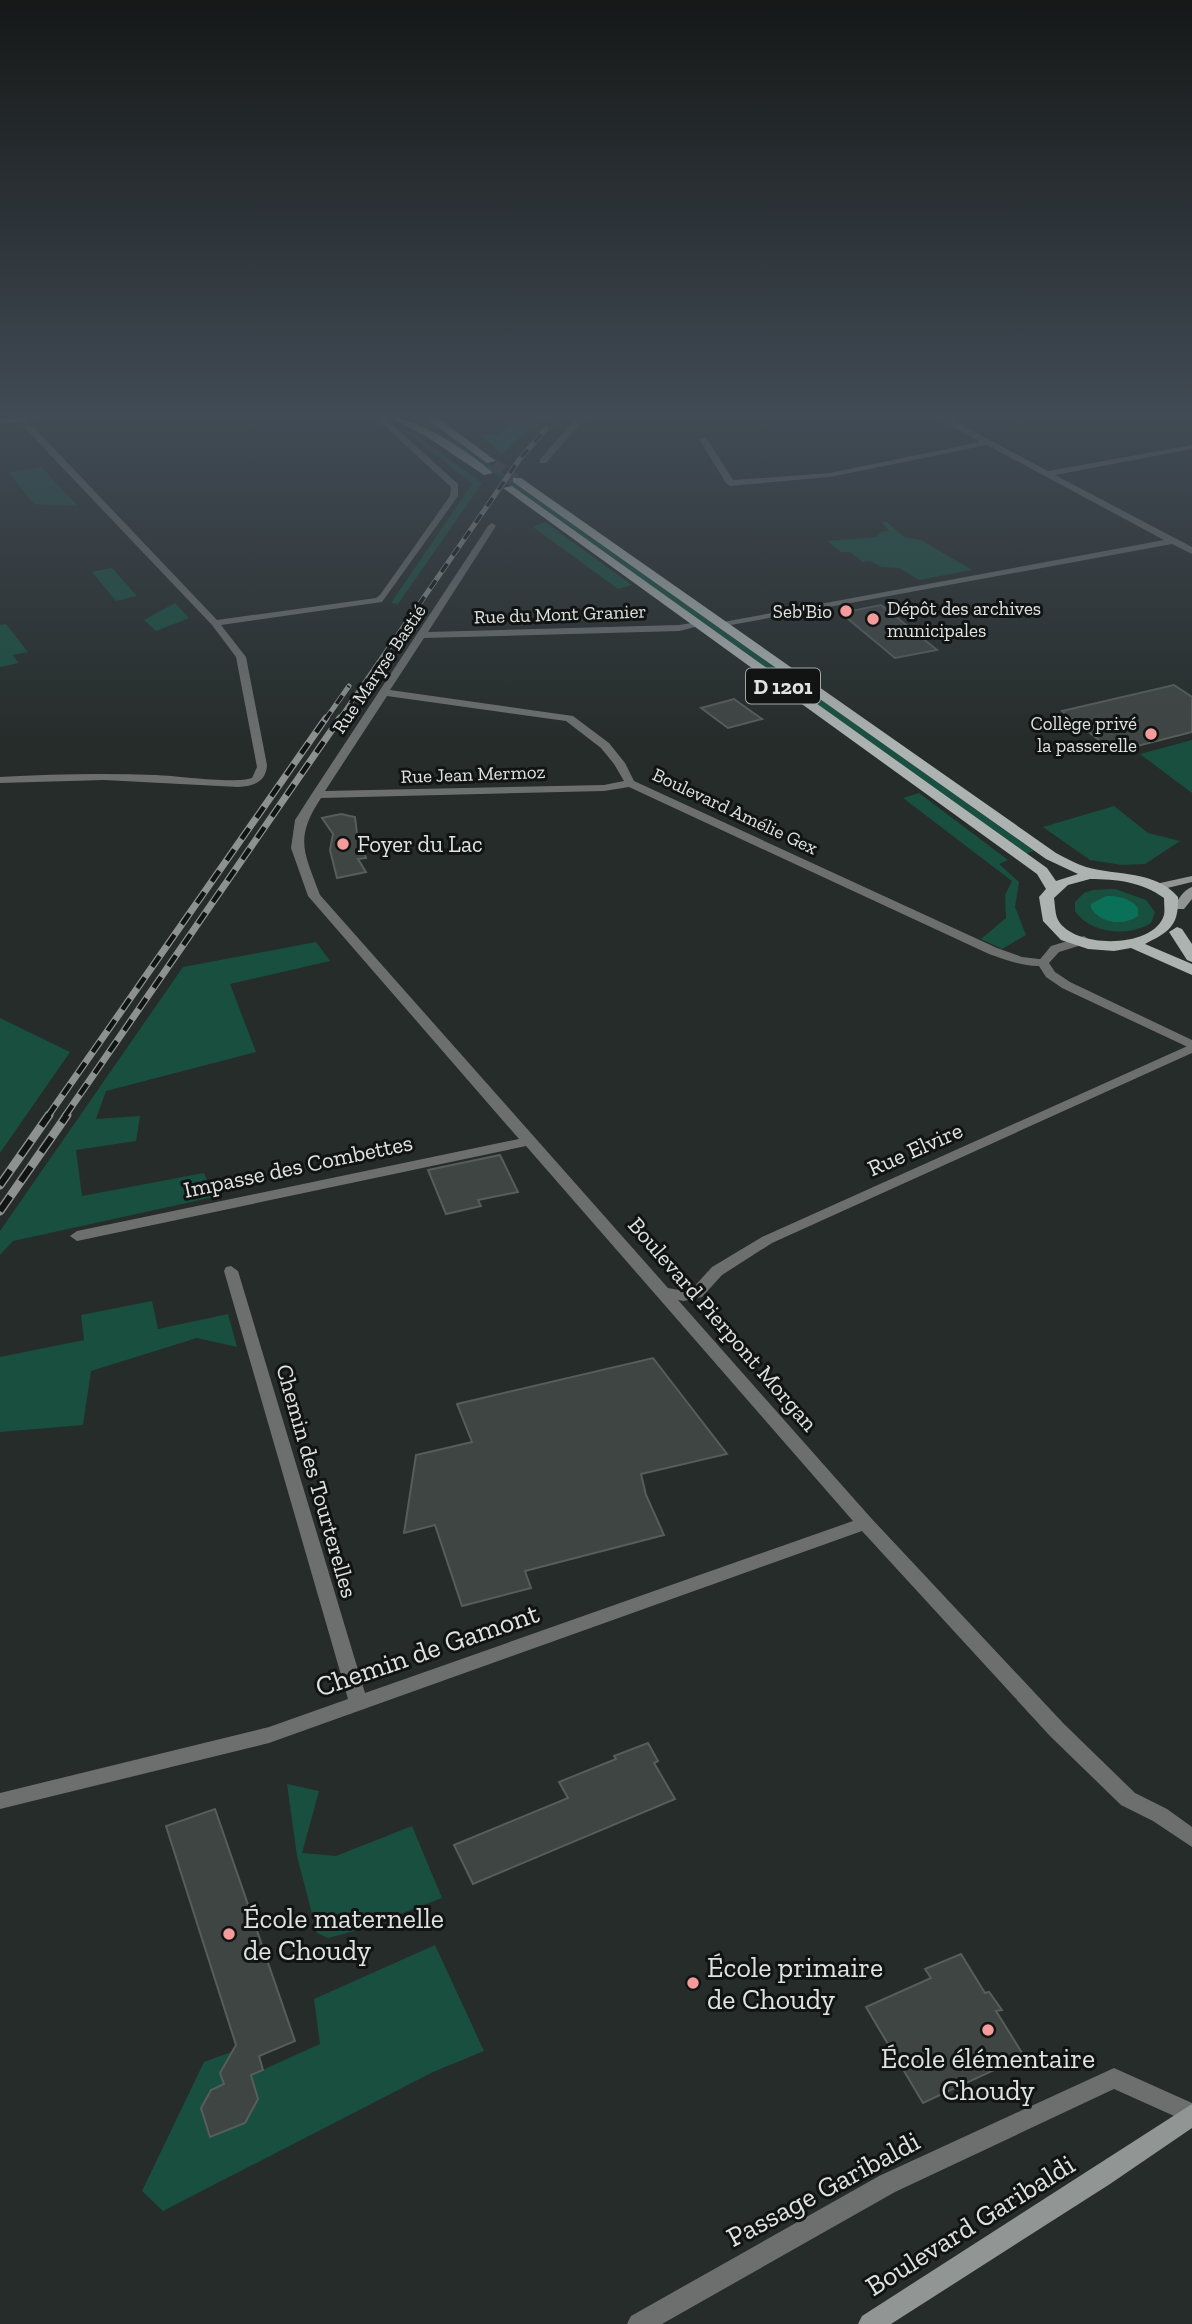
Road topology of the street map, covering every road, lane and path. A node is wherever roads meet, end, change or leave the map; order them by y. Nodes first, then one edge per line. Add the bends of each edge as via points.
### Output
1 (126, 526) edge
2 (433, 526) edge
3 (492, 526) dead end
4 (568, 526) edge
5 (576, 526) edge
6 (1145, 526) edge
7 (1172, 541) junction
8 (1192, 551) edge
9 (215, 623) junction
10 (698, 625) junction
11 (723, 625) junction
12 (423, 635) junction
13 (383, 692) junction
14 (0, 780) edge
15 (630, 783) junction
16 (316, 795) junction
17 (1105, 875) junction
18 (1192, 879) edge
19 (1155, 887) junction
20 (1053, 888) junction
21 (1192, 891) edge
22 (1180, 906) junction
23 (1062, 929) junction
24 (1177, 932) junction
25 (1084, 940) junction
26 (1138, 947) junction
27 (1055, 949) junction
28 (1192, 957) edge
29 (1043, 963) junction
30 (1192, 971) edge
31 (1192, 1046) edge
32 (528, 1141) junction
33 (77, 1236) dead end
34 (231, 1271) dead end
35 (664, 1293) junction
36 (865, 1523) junction
37 (359, 1704) junction
38 (0, 1801) edge
39 (1192, 1838) edge
40 (1191, 2114) edge
41 (639, 2324) edge
42 (870, 2324) edge

1 - 9 street
2 - 9 street via 379,600
3 - 12 street, Rue Maryse Bastié
4 - 10 main road, D 1201
5 - 11 main road, D 1201
6 - 7 street
7 - 8 street
7 - 11 street
9 - 14 street via 241,657 262,765 262,774 256,779
10 - 12 street, Rue du Mont Granier
10 - 20 main road, D 1201 via 1042,871
11 - 17 main road, D 1201 via 1051,856 1080,870
12 - 13 street, Rue Maryse Bastié
13 - 15 street, Boulevard Amélie Gex via 569,718 620,759
13 - 16 street, Rue Maryse Bastié
15 - 16 street, Rue Jean Mermoz via 604,788
15 - 29 street, Boulevard Amélie Gex via 993,951
16 - 32 street, Boulevard Pierpont Morgan via 301,820 297,848 314,896
17 - 19 main road
17 - 20 main road via 1075,877
18 - 19 main road
19 - 22 main road
20 - 23 main road via 1045,908
21 - 22 main road
22 - 24 main road via 1183,918
23 - 25 main road
23 - 27 street
24 - 26 main road
24 - 28 main road
25 - 26 main road
25 - 27 street
26 - 30 main road
27 - 29 street
29 - 31 street via 1066,985
31 - 35 street, Rue Elvire via 767,1240 717,1271 697,1293
32 - 33 street, Impasse des Combettes
32 - 35 street, Boulevard Pierpont Morgan
34 - 37 street, Chemin des Tourterelles
35 - 36 street, Boulevard Pierpont Morgan
36 - 37 street, Chemin de Gamont
36 - 39 street, Boulevard Pierpont Morgan via 1128,1800
37 - 38 street, Chemin de Gamont via 269,1735
40 - 41 street, Passage Garibaldi via 1114,2078 887,2184
40 - 42 main road, Boulevard Garibaldi

